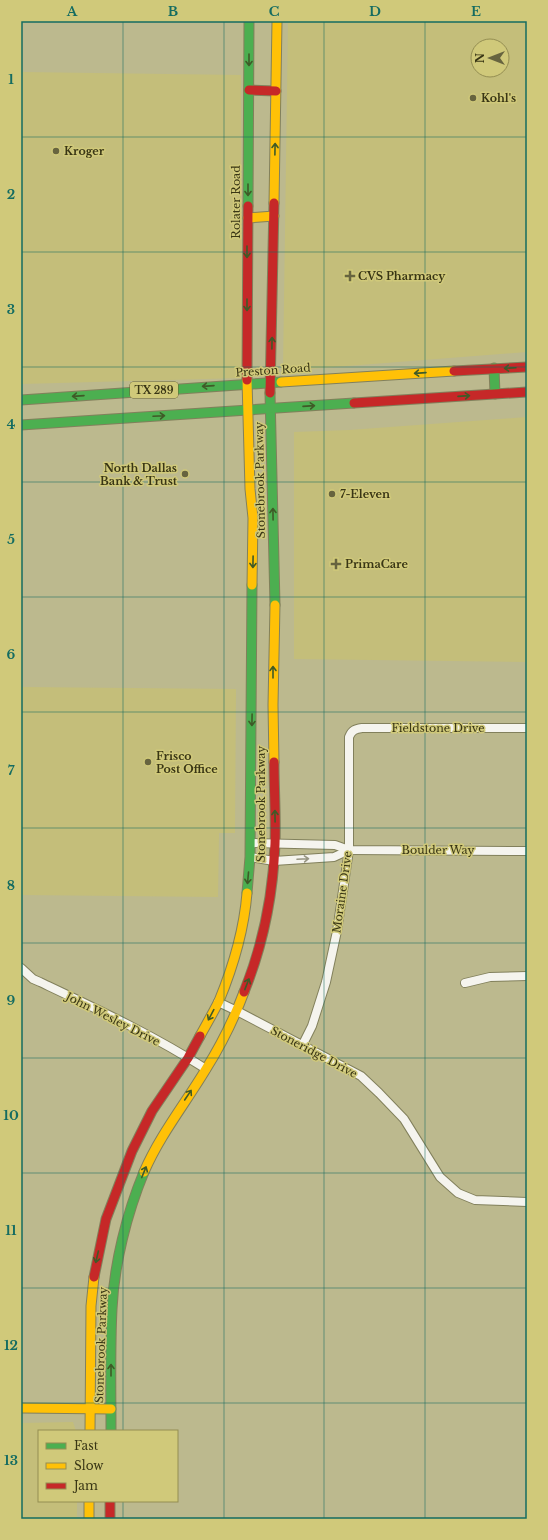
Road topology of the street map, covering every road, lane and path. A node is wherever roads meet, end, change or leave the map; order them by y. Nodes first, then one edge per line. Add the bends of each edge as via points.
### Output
1 (249, 21) edge
2 (277, 21) edge
3 (249, 90) junction
4 (276, 91) junction
5 (274, 216) junction
6 (248, 218) junction
7 (527, 367) edge
8 (494, 368) junction
9 (271, 382) junction
10 (247, 384) junction
11 (527, 392) edge
12 (494, 394) junction
13 (21, 400) edge
14 (270, 409) junction
15 (247, 411) junction
16 (21, 425) edge
17 (264, 607) junction
18 (262, 705) junction
19 (527, 728) edge
20 (351, 732) joint
21 (250, 843) junction
22 (275, 844) junction
23 (349, 850) junction
24 (527, 851) edge
25 (250, 857) junction
26 (274, 861) junction
27 (21, 968) edge
28 (527, 976) edge
29 (465, 983) dead end
30 (218, 1002) junction
31 (237, 1011) junction
32 (302, 1046) junction
33 (188, 1058) junction
34 (206, 1069) junction
35 (527, 1202) edge
36 (121, 1206) junction
37 (116, 1221) junction
38 (21, 1408) edge
39 (90, 1409) junction
40 (111, 1409) junction
41 (90, 1430) edge
42 (111, 1430) edge
43 (89, 1502) edge
44 (110, 1502) edge
45 (89, 1519) edge
46 (110, 1519) edge

1 -> 3 main road, Rolater Road
2 - 4 main road
3 - 4 main road
3 -> 6 main road, Rolater Road
5 -> 4 main road
5 - 6 main road
9 -> 5 main road
6 -> 10 main road, Rolater Road
7 -> 8 main road, Preston Road / TX 289
8 -> 9 main road, Preston Road / TX 289
8 - 12 main road
9 - 10 main road, Preston Road / TX 289
9 - 14 main road, Stonebrook Parkway
10 -> 13 main road, Preston Road / TX 289
10 - 15 main road, Stonebrook Parkway
11 - 12 main road
14 -> 12 main road
14 - 15 main road
17 -> 14 main road, Stonebrook Parkway
16 -> 15 main road
15 -> 17 main road, Stonebrook Parkway via 250,489
18 -> 17 main road, Stonebrook Parkway
17 - 18 main road, Stonebrook Parkway
18 -> 21 main road, Stonebrook Parkway
22 -> 18 main road, Stonebrook Parkway
19 - 20 street, Fieldstone Drive via 362,728
20 - 23 street, Moraine Drive
21 - 22 street, Boulder Way
21 - 25 main road, Stonebrook Parkway
22 - 23 street, Boulder Way via 335,845
22 - 26 main road, Stonebrook Parkway
23 - 24 street, Boulder Way
26 -> 23 street, Boulder Way via 334,857
23 - 32 street, Moraine Drive via 337,931 326,982 312,1026
25 - 26 street, Boulder Way
25 -> 30 main road, Stonebrook Parkway via 246,906 240,935
31 -> 26 main road, Stonebrook Parkway via 253,970 268,913
27 - 33 street, John Wesley Drive via 33,979 116,1018
28 - 29 street via 490,977
30 - 31 street, Stoneridge Drive
30 -> 33 main road, Stonebrook Parkway
31 - 32 street, Stoneridge Drive
31 - 34 main road, Stonebrook Parkway
32 - 35 street, Stoneridge Drive via 361,1076 404,1119 440,1176 458,1193 475,1200
33 - 34 street, John Wesley Drive
33 - 36 main road, Stonebrook Parkway via 152,1111 132,1151
36 -> 34 main road, Stonebrook Parkway via 138,1186 171,1121
36 - 37 main road, Stonebrook Parkway
36 - 37 main road, Stonebrook Parkway
37 -> 39 main road, Stonebrook Parkway via 95,1268 91,1306
40 -> 37 main road, Stonebrook Parkway
38 - 39 main road
39 - 40 main road
39 - 41 main road, Stonebrook Parkway
40 - 42 main road, Stonebrook Parkway
43 - 45 main road
44 - 46 main road

